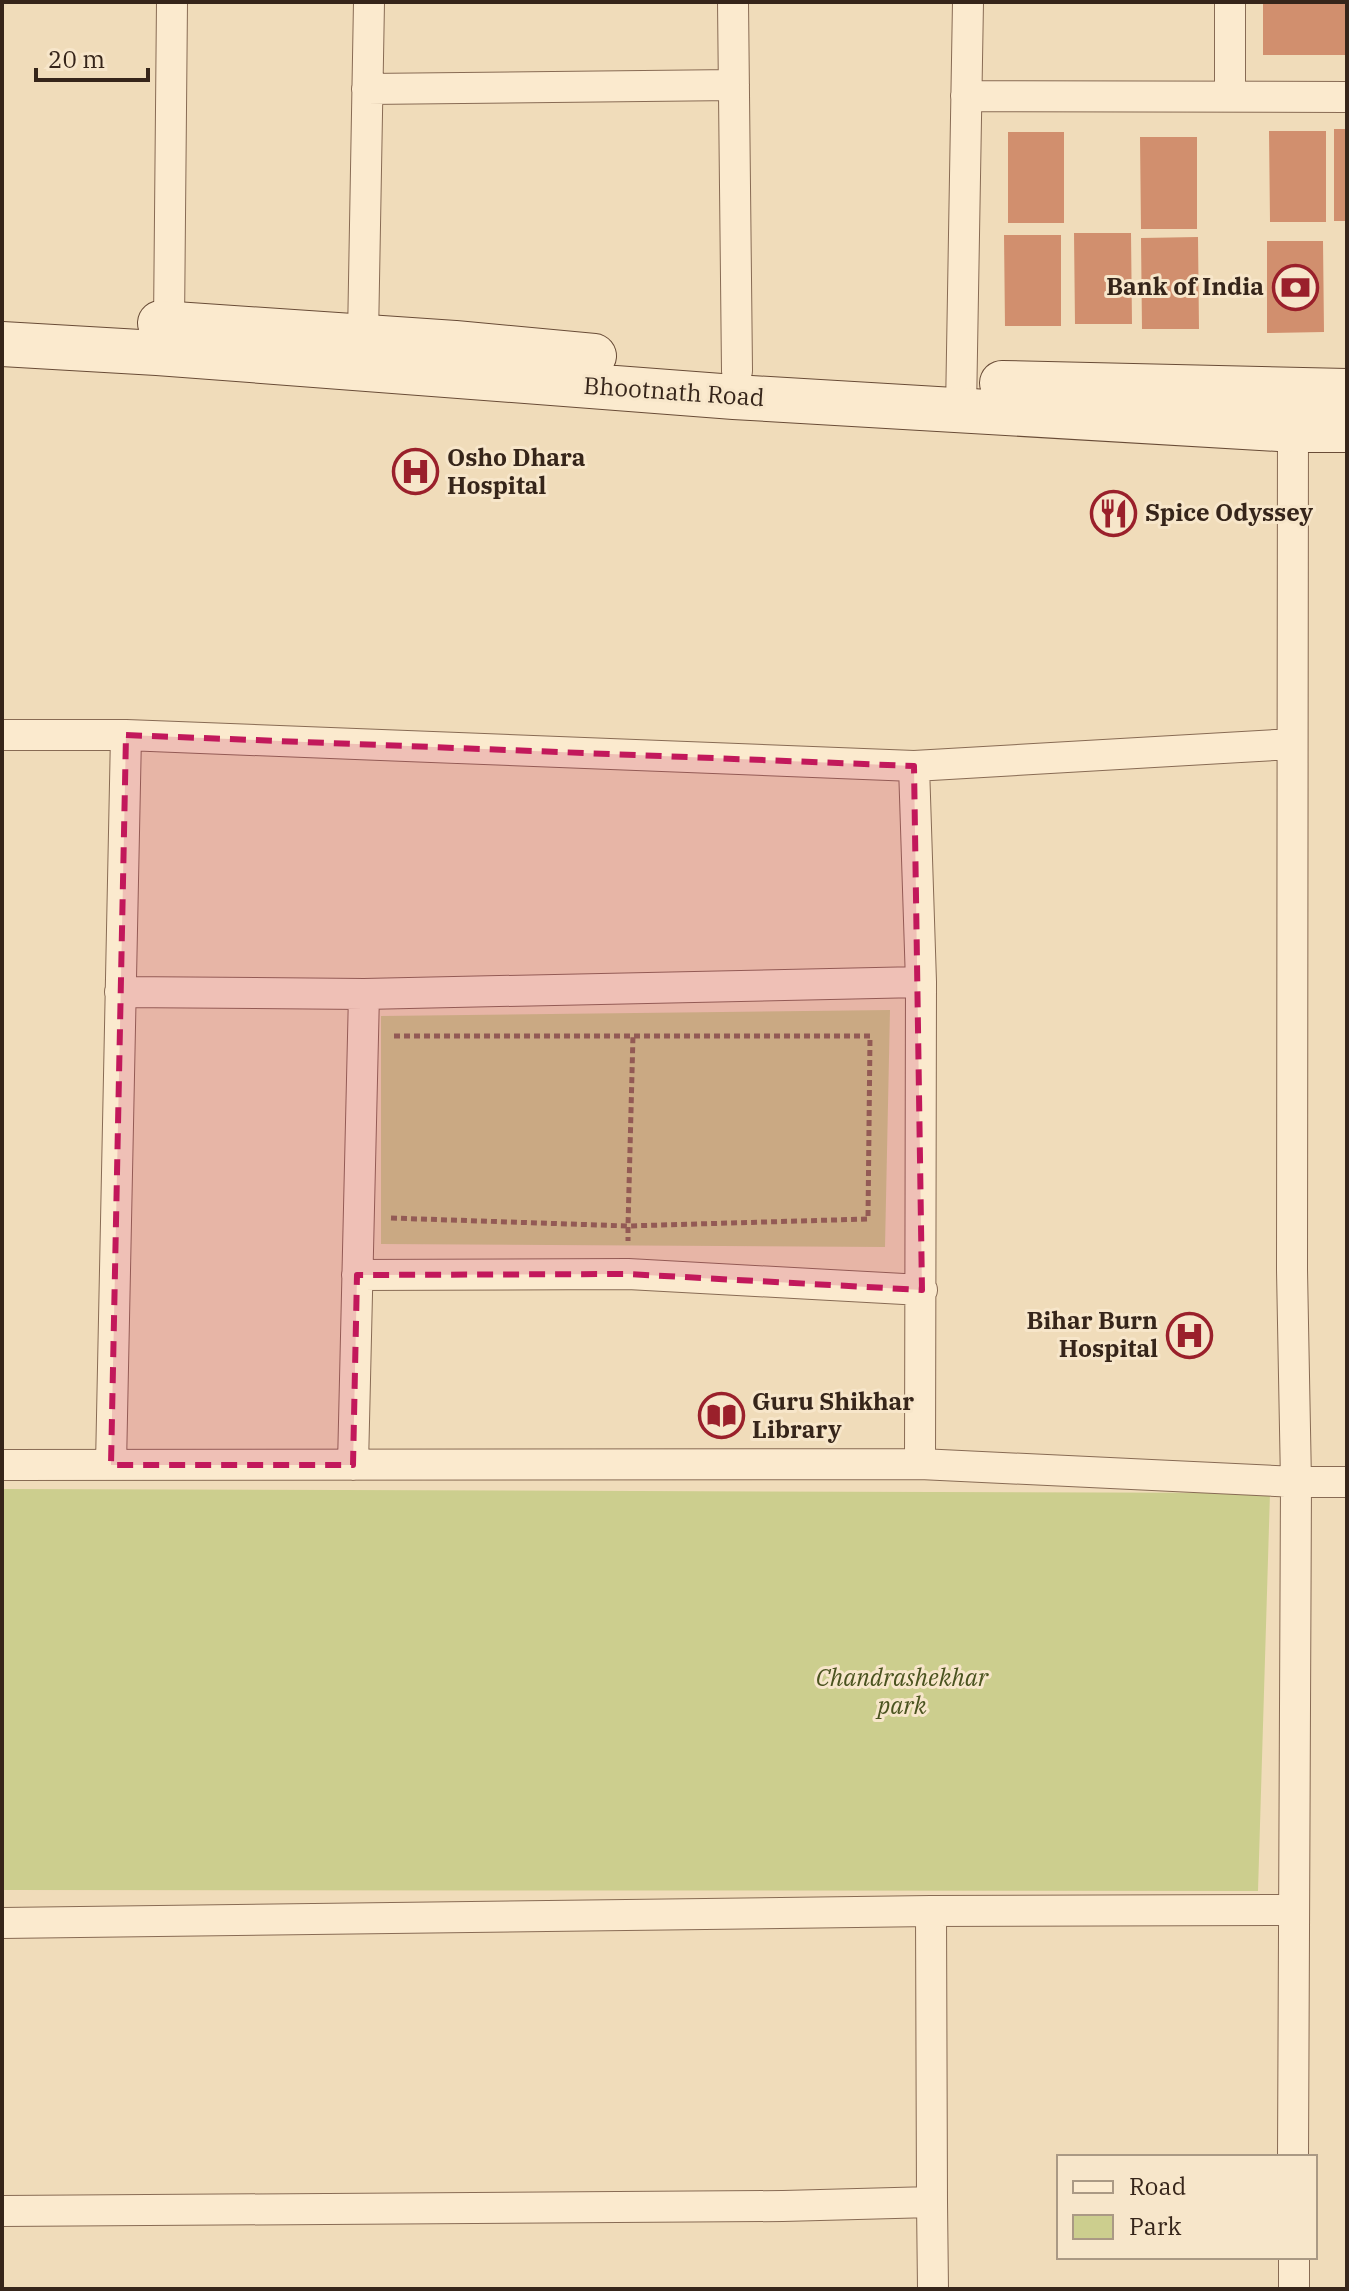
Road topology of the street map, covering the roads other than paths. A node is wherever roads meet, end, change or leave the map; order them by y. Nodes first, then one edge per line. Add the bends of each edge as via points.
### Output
1 (172, 2) edge
2 (369, 2) edge
3 (733, 2) edge
4 (968, 2) edge
5 (1230, 2) edge
6 (734, 85) junction
7 (367, 89) junction
8 (966, 96) junction
9 (1230, 96) junction
10 (1347, 97) edge
11 (2, 314) edge
12 (363, 337) junction
13 (163, 339) junction
14 (2, 344) edge
15 (737, 371) junction
16 (1347, 391) edge
17 (961, 396) junction
18 (1293, 411) junction
19 (1347, 430) edge
20 (2, 735) edge
21 (126, 735) junction
22 (1292, 744) junction
23 (914, 766) junction
24 (921, 982) junction
25 (120, 992) junction
26 (364, 994) junction
27 (357, 1275) junction
28 (922, 1290) junction
29 (920, 1464) junction
30 (2, 1465) edge
31 (111, 1465) junction
32 (353, 1465) junction
33 (1296, 1482) junction
34 (1347, 1482) edge
35 (1292, 1910) junction
36 (931, 1911) junction
37 (2, 1923) edge
38 (1293, 2155) edge
39 (932, 2202) junction
40 (2, 2211) edge
41 (1294, 2259) edge
42 (933, 2289) edge
43 (1294, 2289) edge

1 - 13 street
2 - 7 street
3 - 6 street
4 - 8 street
5 - 9 street
6 - 7 street
6 - 15 street
7 - 12 street
8 - 9 street
8 - 17 street
9 - 10 street
11 - 13 street, Bhootnath Road
12 - 13 street, Bhootnath Road
12 - 15 street, Bhootnath Road
13 - 14 street, Bhootnath Road
13 - 17 street, Bhootnath Road via 734,397
15 - 17 street, Bhootnath Road
16 - 18 street, Bhootnath Road
17 - 18 street, Bhootnath Road
18 - 19 street, Bhootnath Road
18 - 22 street
20 - 21 street
21 - 23 street
21 - 25 street
22 - 23 street
22 - 33 street
23 - 24 street
24 - 26 street
24 - 28 street
25 - 26 street
25 - 31 street
26 - 27 street
27 - 28 street via 628,1274
27 - 32 street
28 - 29 street
29 - 32 street
29 - 33 street
30 - 31 street
31 - 32 street
33 - 34 street
33 - 35 street
35 - 36 street
35 - 38 street
36 - 37 street
36 - 39 street
39 - 40 street
39 - 42 street
41 - 43 street

